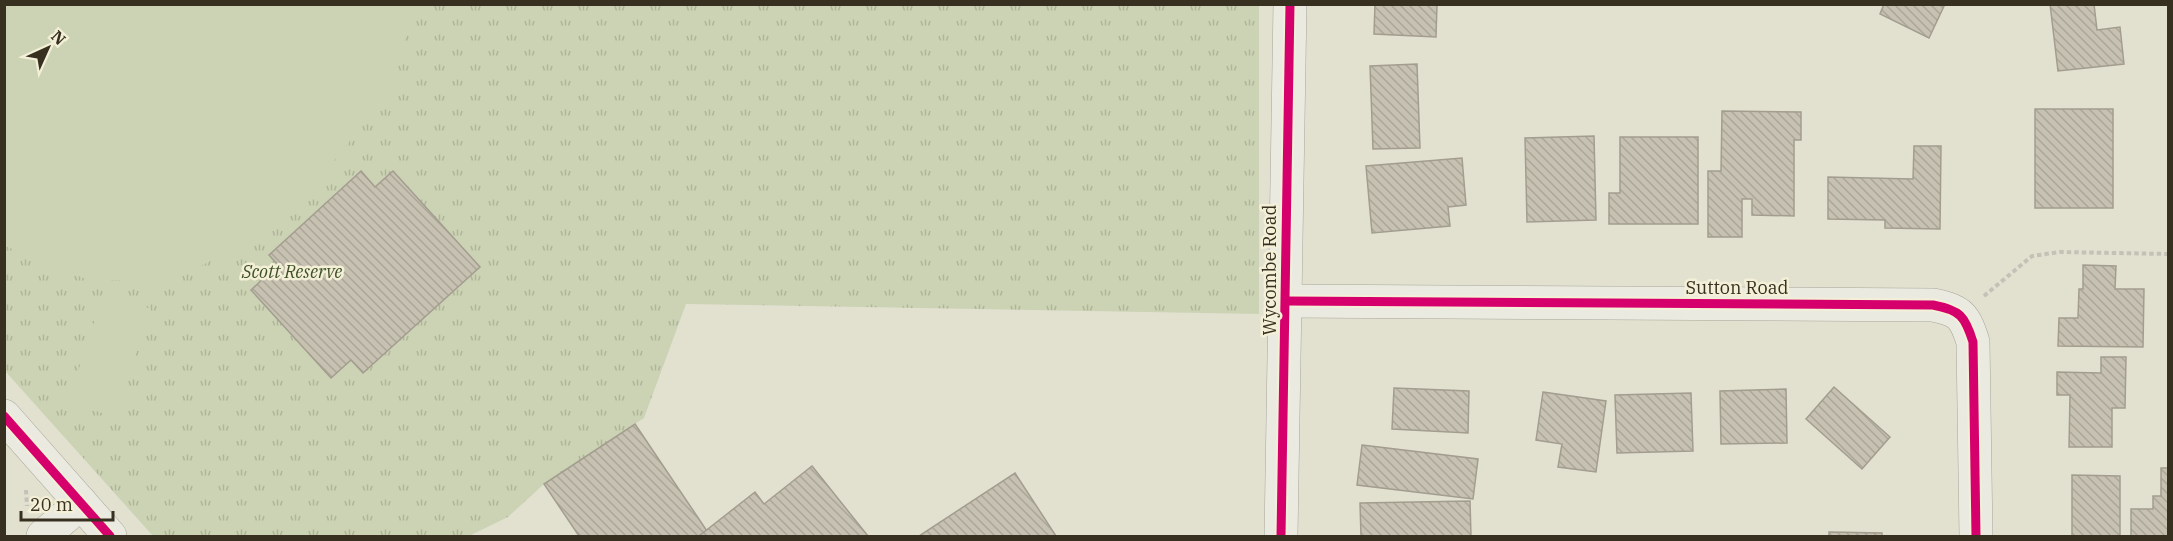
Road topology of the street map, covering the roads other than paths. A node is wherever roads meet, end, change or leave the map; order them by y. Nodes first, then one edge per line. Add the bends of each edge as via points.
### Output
1 (1290, 4) edge
2 (1286, 301) junction
3 (4, 416) edge
4 (81, 503) junction
5 (34, 526) edge
6 (110, 537) edge
7 (1281, 537) edge
8 (1976, 537) edge

1 - 2 street, Wycombe Road
2 - 7 street, Wycombe Road
2 - 8 street, Sutton Road via 1933,305 1952,309 1968,325 1973,342
3 - 4 street
4 - 5 street
4 - 6 street

